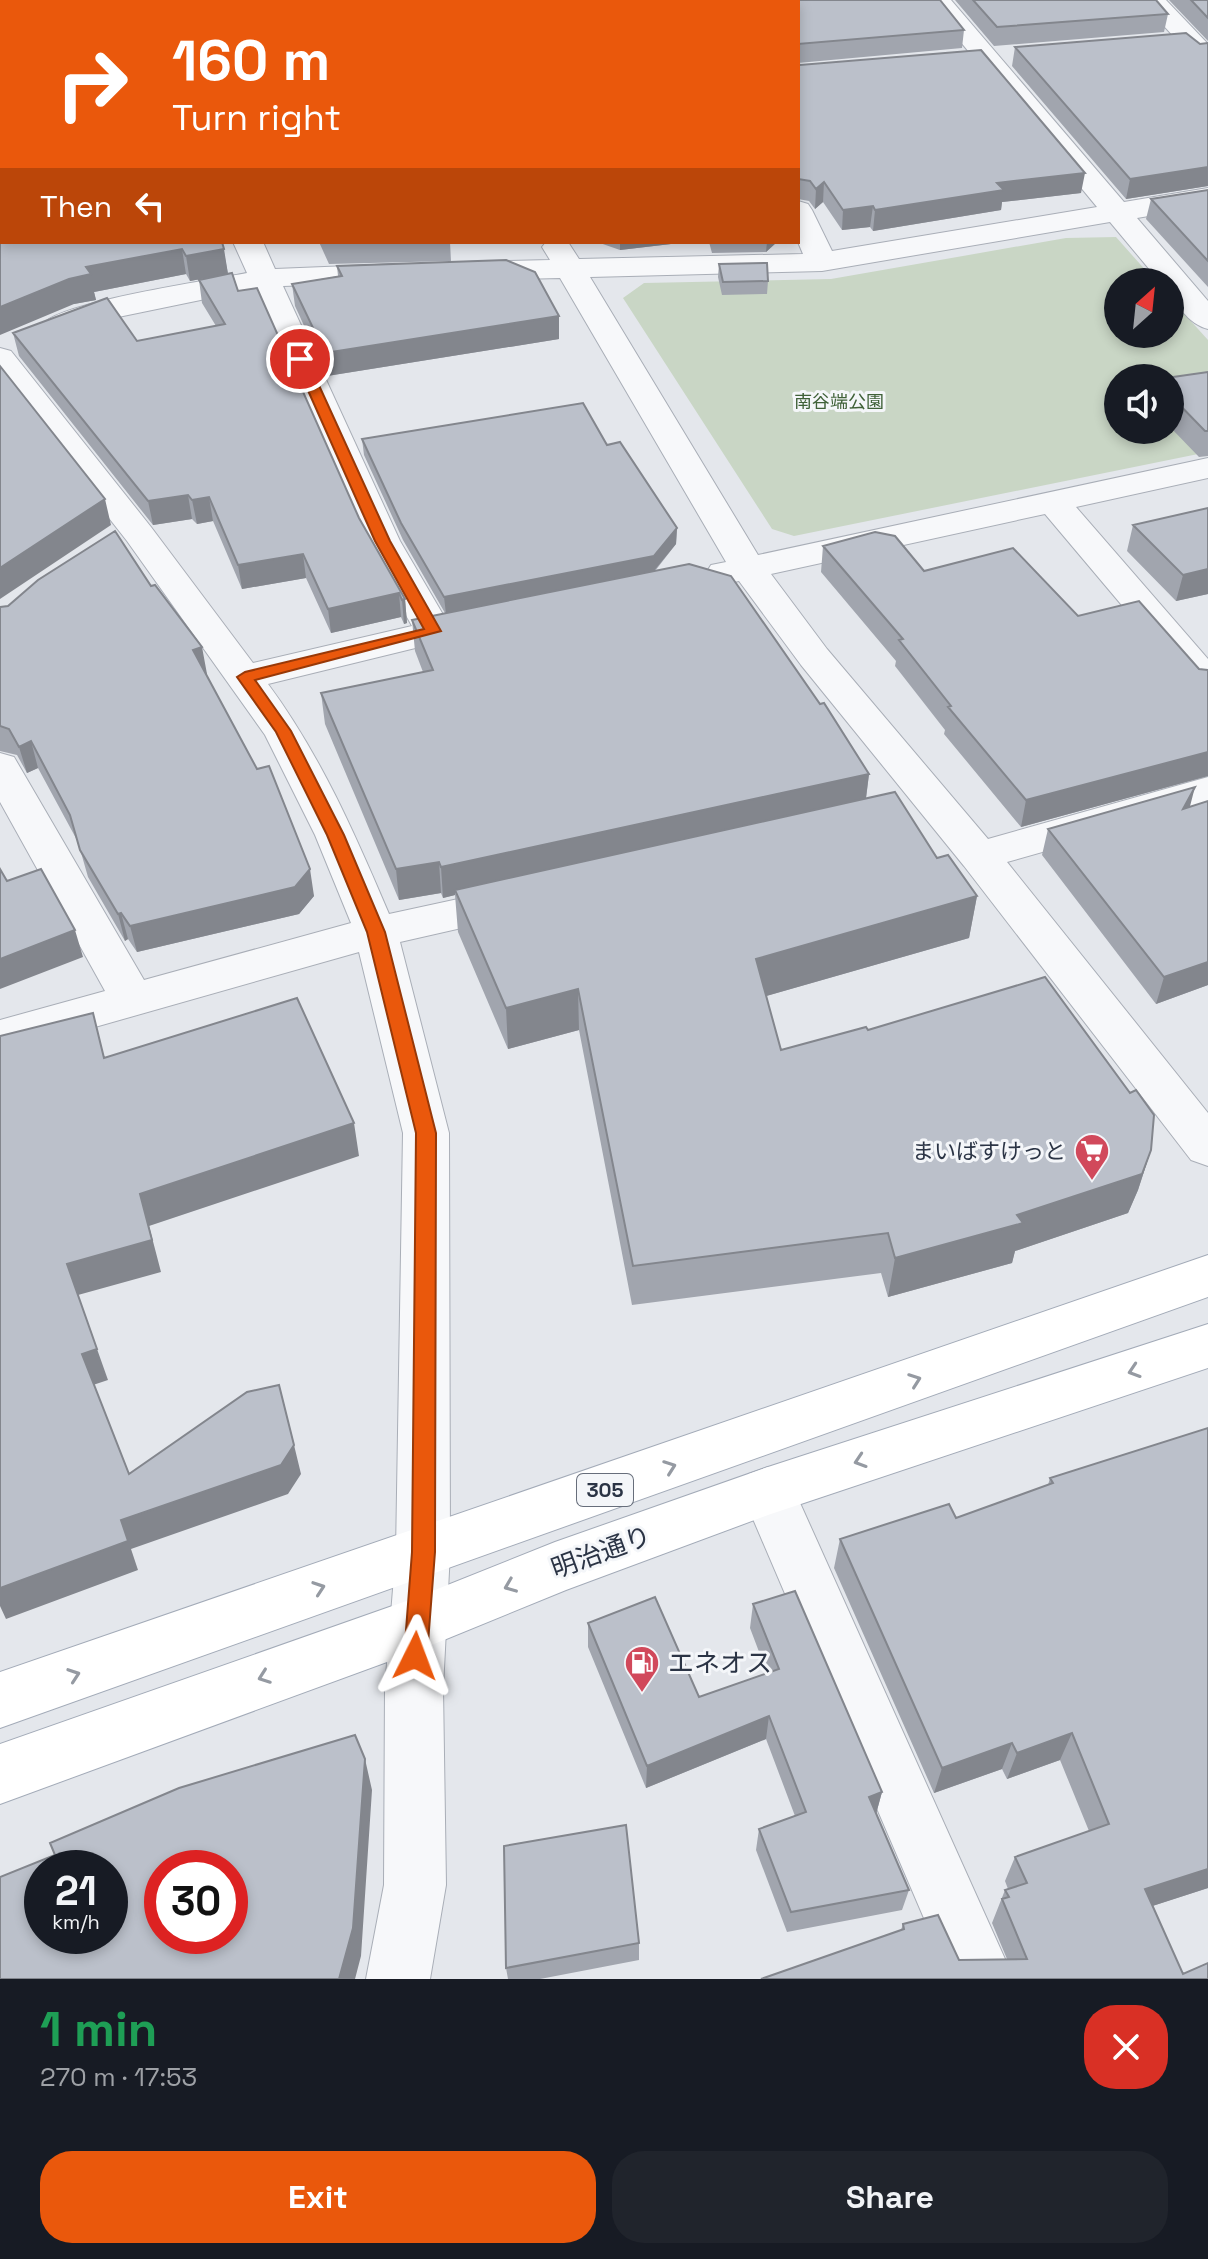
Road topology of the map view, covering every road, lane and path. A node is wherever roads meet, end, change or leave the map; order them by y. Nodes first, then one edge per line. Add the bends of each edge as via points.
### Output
1 (938, 0) edge
2 (1152, 0) edge
3 (1187, 41) junction
4 (1156, 43) edge
5 (1018, 54) edge
6 (973, 58) junction
7 (1208, 59) edge
8 (1208, 197) edge
9 (1115, 213) junction
10 (800, 214) edge
11 (249, 244) edge
12 (562, 255) edge
13 (822, 262) junction
14 (265, 278) junction
15 (1208, 320) edge
16 (5, 369) edge
17 (1208, 468) edge
18 (1053, 502) junction
19 (748, 568) junction
20 (692, 580) edge
21 (510, 616) edge
22 (434, 631) junction
23 (245, 677) junction
24 (1208, 683) edge
25 (0, 766) edge
26 (1208, 791) edge
27 (937, 806) junction
28 (895, 816) edge
29 (979, 856) junction
30 (556, 892) edge
31 (376, 932) junction
32 (132, 999) junction
33 (0, 1037) edge
34 (1208, 1147) edge
35 (1208, 1276) edge
36 (1208, 1346) edge
37 (768, 1491) junction
38 (423, 1552) junction
39 (417, 1624) junction
40 (0, 1700) edge
41 (0, 1774) edge
42 (398, 1979) edge
43 (982, 1979) edge

1 - 6 street
2 - 3 street
3 - 4 street
3 - 7 street
5 - 6 street
6 - 9 street
8 - 9 street
9 - 13 street
9 - 15 street
10 - 13 street
11 - 14 street
12 - 13 street
12 - 14 street via 428,272
12 - 19 street
14 - 16 street via 86,314
14 - 22 street via 382,541
16 - 23 street via 122,537
17 - 18 street
18 - 19 street
18 - 24 street
19 - 20 street
19 - 27 street
21 - 22 street
22 - 23 street
23 - 31 street via 283,731
25 - 32 street
26 - 29 street
27 - 28 street
27 - 29 street
29 - 34 street
30 - 31 street
31 - 32 street
31 - 38 street via 426,1133
32 - 33 street
38 -> 35 main road, 305
36 -> 37 main road, 明治通り / 305
37 -> 39 main road, 明治通り / 305
37 - 43 street
38 - 39 street
40 -> 38 main road, 305
39 -> 41 main road, 明治通り / 305
39 - 42 street via 415,1885

